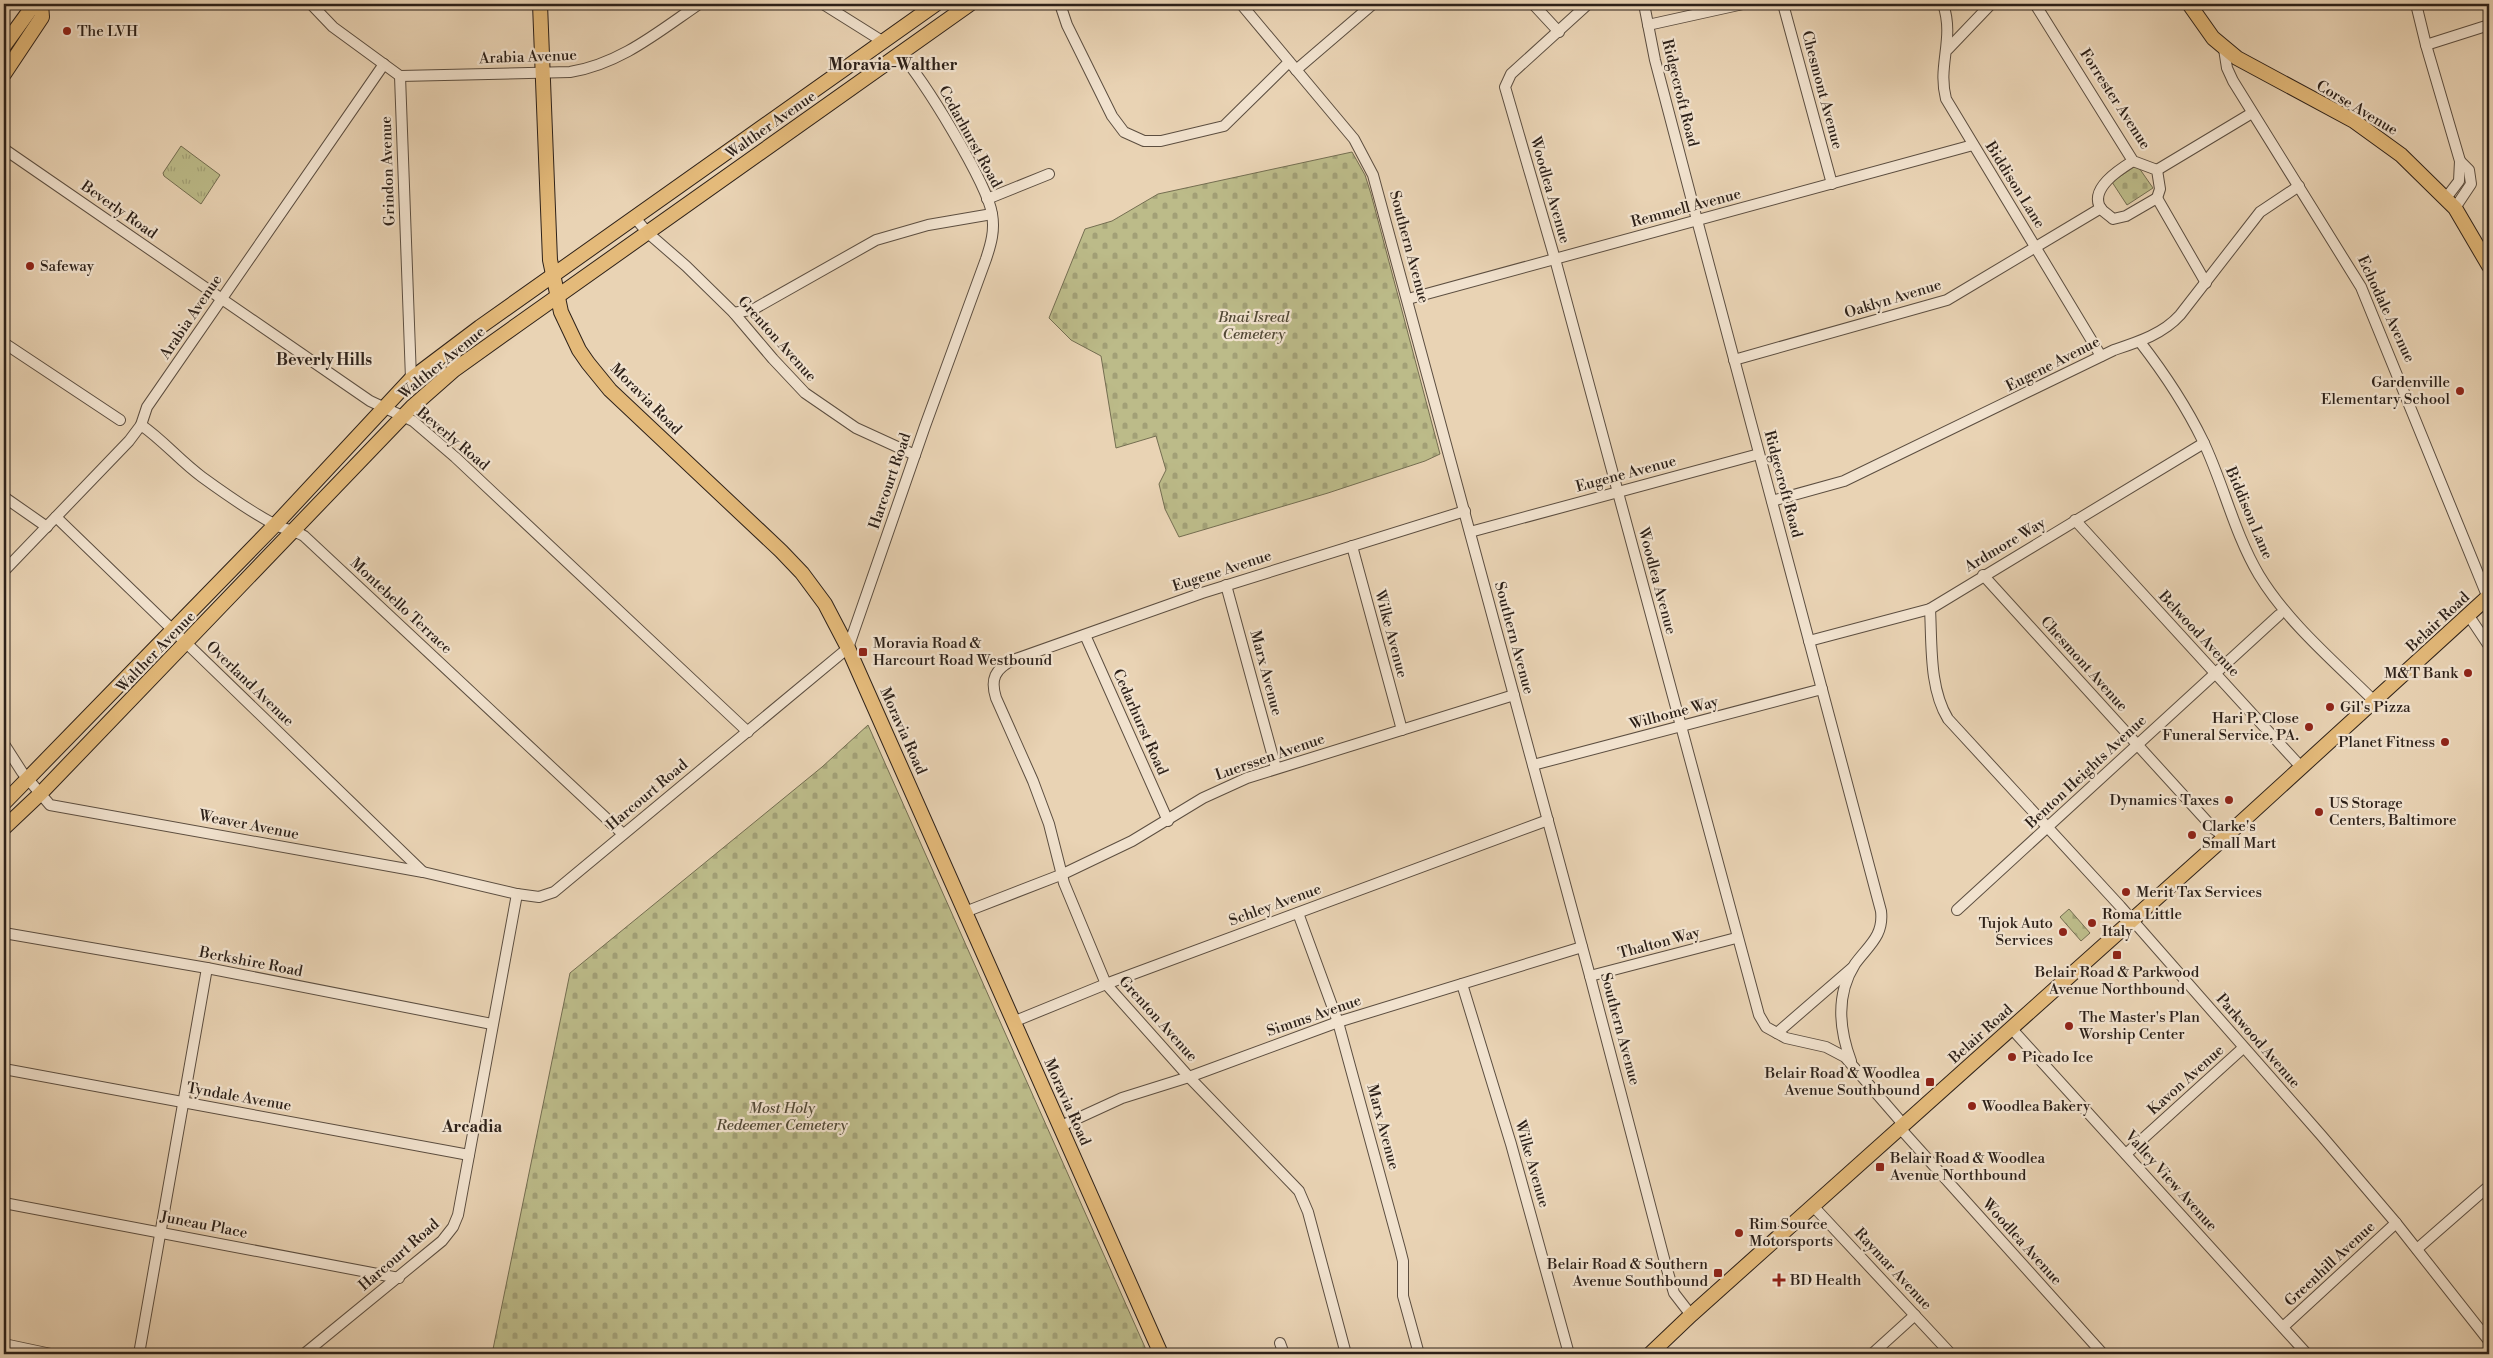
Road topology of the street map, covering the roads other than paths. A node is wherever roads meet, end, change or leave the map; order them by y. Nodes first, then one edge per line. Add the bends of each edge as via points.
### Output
1 (41, 4) edge
2 (311, 4) edge
3 (540, 4) edge
4 (699, 4) edge
5 (823, 4) edge
6 (936, 4) edge
7 (970, 4) edge
8 (1060, 4) edge
9 (1241, 4) edge
10 (1373, 4) edge
11 (1533, 4) edge
12 (1588, 4) edge
13 (1644, 4) edge
14 (1743, 4) edge
15 (1783, 4) edge
16 (1943, 4) edge
17 (1991, 4) edge
18 (2035, 4) edge
19 (2189, 4) edge
20 (2416, 4) edge
21 (1648, 25) junction
22 (2489, 25) edge
23 (1559, 32) junction
24 (882, 41) junction
25 (2426, 45) junction
26 (4, 46) edge
27 (1948, 49) junction
28 (2224, 49) junction
29 (900, 54) junction
30 (384, 64) junction
31 (1292, 66) junction
32 (542, 72) junction
33 (4, 74) edge
34 (400, 76) junction
35 (2252, 112) junction
36 (1973, 145) junction
37 (4, 149) edge
38 (2133, 161) junction
39 (2157, 170) junction
40 (1049, 174) dead end
41 (1832, 184) junction
42 (2298, 186) junction
43 (2157, 198) junction
44 (987, 199) junction
45 (2450, 204) junction
46 (2101, 208) junction
47 (992, 214) junction
48 (635, 218) junction
49 (1697, 220) junction
50 (648, 233) junction
51 (2035, 246) junction
52 (1555, 259) junction
53 (2489, 266) edge
54 (552, 276) junction
55 (2206, 282) junction
56 (556, 297) junction
57 (1408, 299) junction
58 (221, 300) junction
59 (734, 313) junction
60 (2140, 342) junction
61 (4, 343) edge
62 (2101, 356) junction
63 (1734, 360) junction
64 (410, 379) junction
65 (385, 409) junction
66 (403, 416) junction
67 (120, 420) dead end
68 (141, 425) junction
69 (2204, 442) junction
70 (1759, 454) junction
71 (915, 455) junction
72 (1618, 492) junction
73 (4, 498) edge
74 (1772, 501) junction
75 (1465, 511) junction
76 (56, 517) junction
77 (2075, 520) junction
78 (275, 525) junction
79 (47, 527) junction
80 (295, 531) junction
81 (1470, 532) junction
82 (1352, 546) junction
83 (4, 571) edge
84 (1984, 575) junction
85 (1226, 585) junction
86 (2488, 597) edge
87 (1930, 609) junction
88 (2279, 615) dead end
89 (2470, 616) junction
90 (173, 630) junction
91 (1085, 635) junction
92 (1809, 641) junction
93 (187, 643) junction
94 (2489, 646) edge
95 (848, 648) junction
96 (994, 674) joint
97 (2215, 674) junction
98 (1822, 689) junction
99 (1514, 695) junction
100 (2374, 701) junction
101 (1680, 727) junction
102 (1402, 730) junction
103 (748, 732) junction
104 (4, 744) edge
105 (2138, 744) junction
106 (1533, 765) junction
107 (2301, 767) junction
108 (1276, 768) junction
109 (28, 779) junction
110 (40, 794) junction
111 (4, 803) edge
112 (1548, 820) junction
113 (1168, 821) junction
114 (4, 828) edge
115 (2047, 828) junction
116 (624, 834) junction
117 (2225, 837) junction
118 (424, 872) junction
119 (1063, 874) junction
120 (518, 894) junction
121 (1957, 910) dead end
122 (966, 912) junction
123 (1298, 913) junction
124 (2132, 921) junction
125 (4, 933) edge
126 (1736, 938) junction
127 (1582, 948) junction
128 (1855, 965) junction
129 (207, 968) junction
130 (1590, 976) junction
131 (1106, 984) junction
132 (1462, 984) junction
133 (1013, 1022) junction
134 (1338, 1022) junction
135 (492, 1024) junction
136 (2011, 1028) junction
137 (1777, 1033) junction
138 (2244, 1048) junction
139 (1851, 1062) junction
140 (4, 1069) edge
141 (1189, 1077) junction
142 (184, 1102) junction
143 (1061, 1126) junction
144 (1901, 1126) junction
145 (2126, 1154) junction
146 (469, 1155) junction
147 (2489, 1186) edge
148 (4, 1203) edge
149 (1813, 1206) junction
150 (2396, 1222) junction
151 (161, 1232) junction
152 (2417, 1249) junction
153 (398, 1278) junction
154 (1691, 1315) junction
155 (1915, 1315) junction
156 (2283, 1327) junction
157 (2489, 1341) edge
158 (1280, 1343) dead end
159 (4, 1344) edge
160 (51, 1354) edge
161 (139, 1354) edge
162 (304, 1354) edge
163 (1161, 1354) edge
164 (1284, 1354) edge
165 (1346, 1354) edge
166 (1419, 1354) edge
167 (1569, 1354) edge
168 (1651, 1354) edge
169 (1872, 1354) edge
170 (1951, 1354) edge
171 (2103, 1354) edge
172 (2307, 1354) edge

1 - 26 main road via 30,10
1 - 33 main road via 42,18
2 - 30 street via 333,28
3 - 32 main road, Moravia Road
4 - 32 street, Arabia Avenue via 617,59 587,69
5 - 24 street
6 - 24 main road, Walther Avenue
7 - 29 main road, Walther Avenue
8 - 31 street via 1112,116 1129,136 1144,141 1161,141 1217,129 1230,122
9 - 31 street, Southern Avenue
10 - 31 street
11 - 23 street
12 - 23 street, Woodlea Avenue
13 - 21 street, Ridgecroft Road
14 - 21 street
15 - 41 street, Chesmont Avenue
16 - 27 street, Biddison Lane
17 - 27 street
18 - 38 street, Forrester Avenue
19 - 28 main road, Echodale Avenue
20 - 25 street
21 - 49 street, Ridgecroft Road
22 - 25 street
23 - 52 street, Woodlea Avenue via 1511,74 1505,87
24 - 29 main road
24 - 48 main road, Walther Avenue
25 - 45 street via 2460,161 2459,181
27 - 36 street, Biddison Lane via 1942,80 1946,99
28 - 35 street, Echodale Avenue via 2227,68
28 - 45 main road, Corse Avenue via 2372,133 2401,155
29 - 44 street, Cedarhurst Road via 909,62 932,98 972,166
29 - 50 main road, Walther Avenue
30 - 34 street
30 - 58 street, Arabia Avenue
31 - 57 street, Southern Avenue via 1354,139 1366,159
32 - 34 street, Arabia Avenue
32 - 54 main road, Moravia Road
34 - 64 street, Grindon Avenue
35 - 39 street
35 - 42 street, Echodale Avenue
36 - 41 street, Remmell Avenue
36 - 51 street, Biddison Lane
37 - 58 street, Beverly Road
38 - 39 street, Forrester Avenue
38 - 46 street via 2106,182 2099,198
39 - 43 street via 2160,189
40 - 44 street
41 - 49 street, Remmell Avenue
42 - 55 street, Eugene Avenue via 2260,212
42 - 86 street, Echodale Avenue via 2361,287
43 - 46 street via 2126,216 2113,219
43 - 55 street
44 - 47 street, Cedarhurst Road
45 - 53 main road, Corse Avenue
46 - 51 street, Oaklyn Avenue
47 - 59 street via 928,225 876,240 754,309
47 - 71 street, Harcourt Road via 993,233 986,259
48 - 50 street, Grenton Avenue
48 - 54 main road, Walther Avenue
49 - 52 street, Remmell Avenue
49 - 63 street, Ridgecroft Road
50 - 56 main road, Walther Avenue
50 - 59 street, Grenton Avenue
51 - 62 street, Biddison Lane
51 - 63 street, Oaklyn Avenue via 1947,300
52 - 57 street, Remmell Avenue
52 - 72 street, Woodlea Avenue
54 - 56 main road, Moravia Road
54 - 64 main road, Walther Avenue
55 - 60 street, Eugene Avenue via 2173,323
56 - 66 main road, Walther Avenue via 454,370
56 - 95 main road, Moravia Road via 567,329 579,350 610,390 802,573 825,604
57 - 75 street, Southern Avenue
58 - 65 street, Beverly Road
58 - 68 street, Arabia Avenue via 147,407
59 - 71 street, Grenton Avenue via 791,379 820,405 856,428
60 - 62 street, Eugene Avenue
60 - 69 street, Biddison Lane via 2186,407
61 - 67 street
62 - 74 street, Eugene Avenue via 1844,481
63 - 70 street, Ridgecroft Road
64 - 65 main road, Walther Avenue
65 - 66 street, Beverly Road
65 - 78 main road, Walther Avenue
66 - 80 main road, Walther Avenue
66 - 103 street, Beverly Road via 419,425 455,457
68 - 76 street, Arabia Avenue
68 - 78 street, Montebello Terrace via 201,476
69 - 77 street, Ardmore Way
69 - 100 street, Biddison Lane via 2248,555 2260,576 2285,611
70 - 72 street, Eugene Avenue
70 - 74 street, Ridgecroft Road
71 - 95 street, Harcourt Road
72 - 81 street, Eugene Avenue
72 - 101 street, Woodlea Avenue
73 - 79 street
74 - 92 street, Ridgecroft Road
75 - 81 street, Southern Avenue
75 - 82 street, Eugene Avenue
76 - 79 street, Arabia Avenue
76 - 90 street, Overland Avenue
77 - 84 street, Ardmore Way
77 - 97 street, Belwood Avenue
78 - 80 street, Montebello Terrace
78 - 90 main road, Walther Avenue
79 - 83 street, Arabia Avenue
80 - 93 main road, Walther Avenue
80 - 116 street, Montebello Terrace
81 - 99 street, Southern Avenue
82 - 85 street, Eugene Avenue
82 - 102 street, Wilke Avenue
84 - 87 street, Ardmore Way
84 - 105 street, Chesmont Avenue
85 - 91 street, Eugene Avenue
85 - 108 street, Marx Avenue
86 - 89 main road, Belair Road
87 - 92 street, Ardmore Way
87 - 115 street, Parkwood Avenue via 1936,686 1944,712
88 - 97 street, Benton Heights Avenue
89 - 94 street
89 - 100 main road, Belair Road
90 - 93 street, Overland Avenue
90 - 109 main road, Walther Avenue
91 - 96 street, Eugene Avenue via 1013,660
91 - 113 street, Cedarhurst Road
92 - 98 street, Ridgecroft Road
93 - 110 main road, Walther Avenue
93 - 118 street, Overland Avenue
95 - 103 street, Harcourt Road
95 - 122 main road, Moravia Road
96 - 119 street, Grenton Avenue via 993,691 1034,781
97 - 105 street, Benton Heights Avenue
97 - 107 street, Belwood Avenue
98 - 101 street, Wilhome Way
98 - 128 street, Ridgecroft Road via 1882,919 1878,936
99 - 102 street, Luerssen Avenue
99 - 106 street, Southern Avenue
100 - 107 main road, Belair Road
101 - 106 street, Wilhome Way
101 - 126 street, Woodlea Avenue
102 - 108 street, Luerssen Avenue
103 - 116 street, Harcourt Road
104 - 109 street, Weaver Avenue
105 - 115 street, Benton Heights Avenue
105 - 117 street, Chesmont Avenue via 2214,829
106 - 112 street, Southern Avenue
107 - 117 main road, Belair Road
108 - 113 street, Luerssen Avenue via 1226,786
109 - 110 street, Weaver Avenue
109 - 111 main road, Walther Avenue
110 - 114 main road, Walther Avenue
110 - 118 street, Weaver Avenue via 50,805
112 - 123 street, Schley Avenue
112 - 127 street, Southern Avenue
113 - 119 street, Luerssen Avenue
115 - 121 street, Benton Heights Avenue
115 - 124 street, Parkwood Avenue
116 - 120 street, Harcourt Road via 554,892 539,896
117 - 124 main road, Belair Road
118 - 120 street, Weaver Avenue
119 - 122 street, Luerssen Avenue
119 - 131 street, Grenton Avenue
120 - 135 street, Harcourt Road
122 - 133 main road, Moravia Road
123 - 131 street, Schley Avenue
123 - 134 street, Marx Avenue
124 - 136 main road, Belair Road
124 - 138 street, Parkwood Avenue
125 - 129 street, Berkshire Road
126 - 130 street, Thalton Way
126 - 137 street, Woodlea Avenue via 1759,1015 1766,1027
127 - 130 street, Southern Avenue
127 - 132 street, Simms Avenue
128 - 137 street, Ridgecroft Road
128 - 139 street, Ridgecroft Road via 1843,994 1840,1013
129 - 135 street, Berkshire Road
129 - 142 street
130 - 154 street, Southern Avenue via 1674,1293
131 - 133 street, Schley Avenue
131 - 141 street, Grenton Avenue
132 - 134 street, Simms Avenue
132 - 167 street, Wilke Avenue via 1511,1144
133 - 143 main road, Moravia Road
134 - 141 street, Simms Avenue
134 - 166 street, Marx Avenue via 1400,1249 1403,1296
135 - 146 street, Harcourt Road
136 - 144 main road, Belair Road
136 - 145 street, Valley View Avenue
137 - 139 street, Woodlea Avenue via 1826,1047
138 - 145 street, Kavon Avenue
138 - 150 street, Parkwood Avenue
139 - 144 street, Woodlea Avenue
140 - 142 street, Tyndale Avenue
141 - 143 street, Simms Avenue via 1122,1098
141 - 165 street, Grenton Avenue via 1299,1191 1308,1212
142 - 146 street, Tyndale Avenue
142 - 151 street
143 - 163 main road, Moravia Road
144 - 149 main road, Belair Road
144 - 171 street, Woodlea Avenue
145 - 156 street, Valley View Avenue
146 - 153 street, Harcourt Road via 453,1226 442,1241
147 - 152 street
148 - 151 street, Juneau Place
149 - 154 main road, Belair Road
149 - 155 street, Raymar Avenue
150 - 152 street, Parkwood Avenue
150 - 156 street, Greenhill Avenue
151 - 153 street, Juneau Place
151 - 161 street
152 - 157 street, Parkwood Avenue
153 - 162 street, Harcourt Road
154 - 168 main road, Belair Road
155 - 169 street
155 - 170 street, Raymar Avenue
156 - 172 street, Valley View Avenue
158 - 164 street
159 - 160 street

